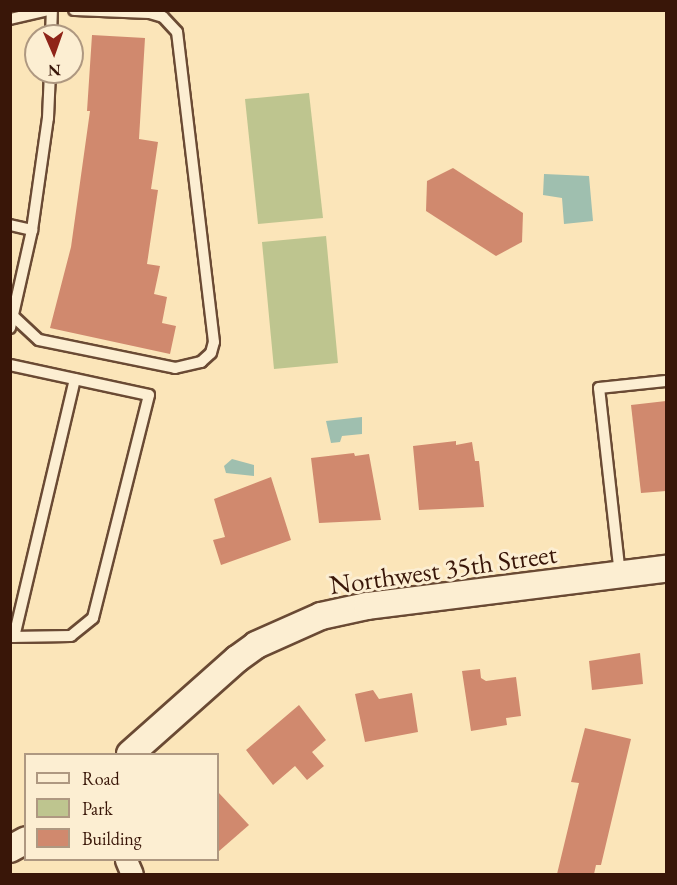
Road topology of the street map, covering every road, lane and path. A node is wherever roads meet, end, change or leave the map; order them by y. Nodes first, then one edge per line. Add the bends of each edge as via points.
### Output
1 (51, 10) edge
2 (74, 10) edge
3 (10, 19) edge
4 (49, 84) edge
5 (10, 225) edge
6 (32, 230) junction
7 (13, 316) junction
8 (10, 328) edge
9 (10, 365) edge
10 (75, 379) junction
11 (666, 381) edge
12 (666, 569) edge
13 (620, 575) junction
14 (12, 637) edge
15 (131, 753) edge
16 (24, 841) edge
17 (10, 849) edge

1 - 3 lane
2 - 7 lane via 150,13 163,17 177,32 214,342 211,353 201,362 175,368 39,340
4 - 6 lane
5 - 6 lane
6 - 7 lane
7 - 8 lane
9 - 10 lane
10 - 14 lane
10 - 14 lane via 149,395 93,618 71,636
11 - 13 lane via 599,388
12 - 13 street, Northwest 35th Street
13 - 15 street, Northwest 35th Street via 367,606 298,624 237,659
16 - 17 street

